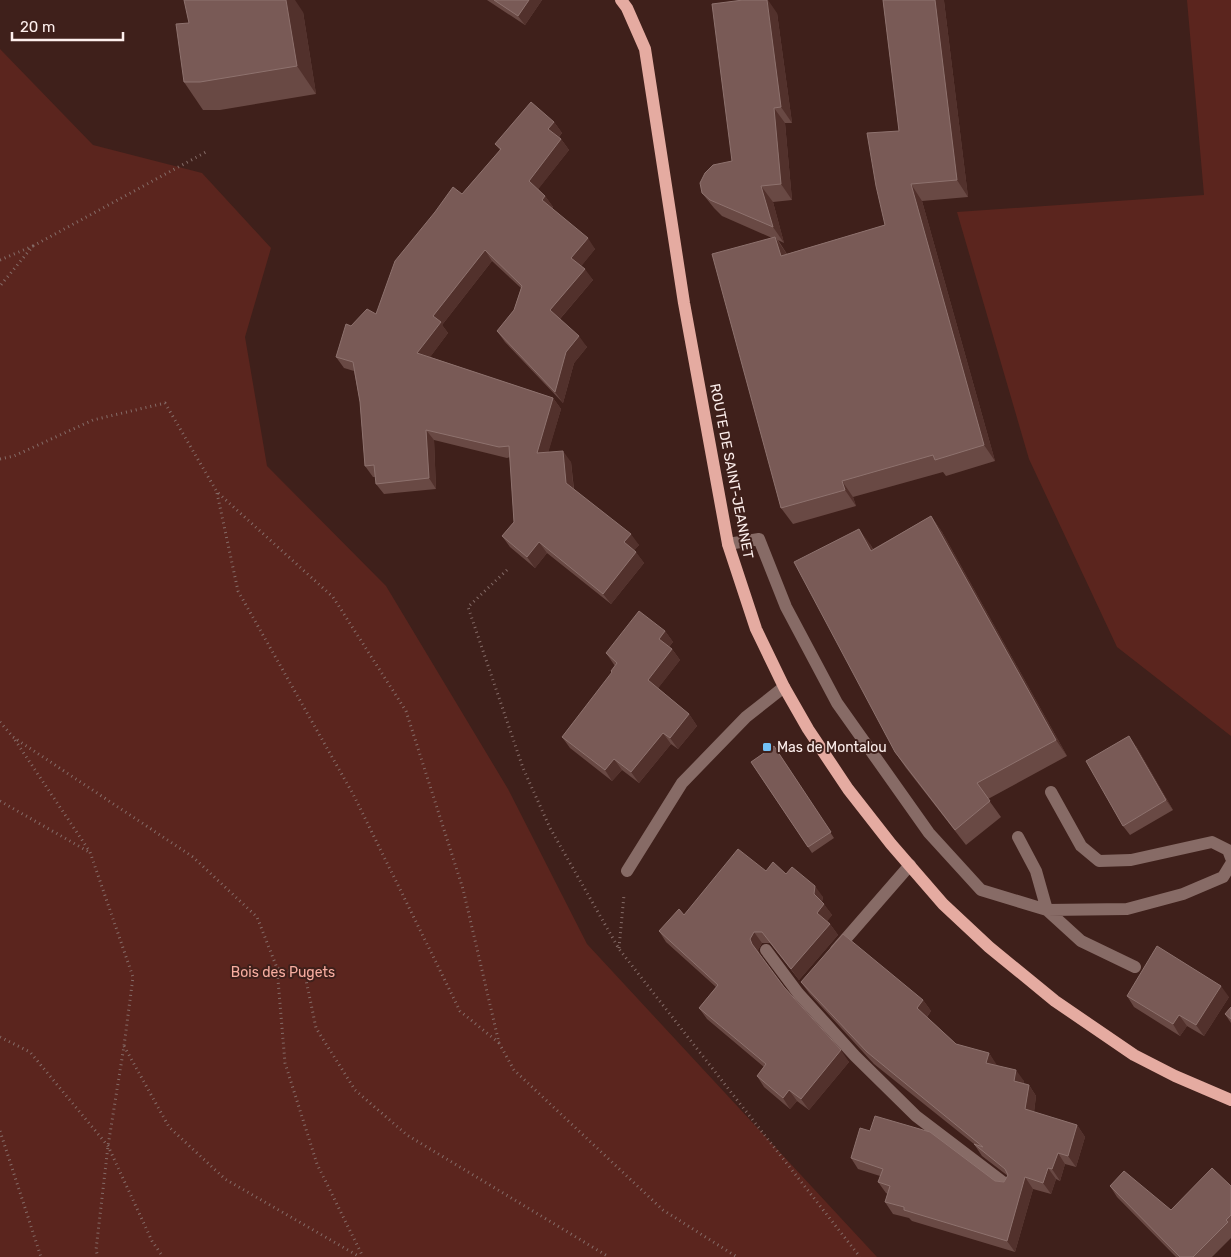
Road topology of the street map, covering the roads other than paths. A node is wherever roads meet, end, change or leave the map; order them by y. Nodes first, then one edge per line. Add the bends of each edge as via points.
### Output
1 (622, 0) edge
2 (728, 544) junction
3 (784, 687) junction
4 (1050, 792) dead end
5 (1018, 837) dead end
6 (1231, 858) edge
7 (1231, 864) edge
8 (910, 865) junction
9 (627, 871) road end
10 (1047, 910) junction
11 (766, 950) edge
12 (824, 963) edge
13 (1135, 967) dead end
14 (1231, 1100) edge
15 (1008, 1186) edge

1 - 2 main road, ROUTE DE SAINT-JEANNET via 645,49 684,303
2 - 3 main road, ROUTE DE SAINT-JEANNET via 756,628
2 - 10 lane via 759,539 786,607 837,703 929,833 981,890
3 - 8 main road, ROUTE DE SAINT-JEANNET via 848,789
3 - 9 lane via 746,717 682,783
4 - 6 lane via 1082,846 1099,860 1132,860 1212,842 1228,850
5 - 10 lane via 1036,871
7 - 10 lane via 1223,877 1183,894 1127,909
8 - 12 lane
8 - 14 main road, ROUTE DE SAINT-JEANNET via 943,904 1054,1001 1134,1055
10 - 13 lane via 1080,941
11 - 15 lane via 855,1056 916,1116

